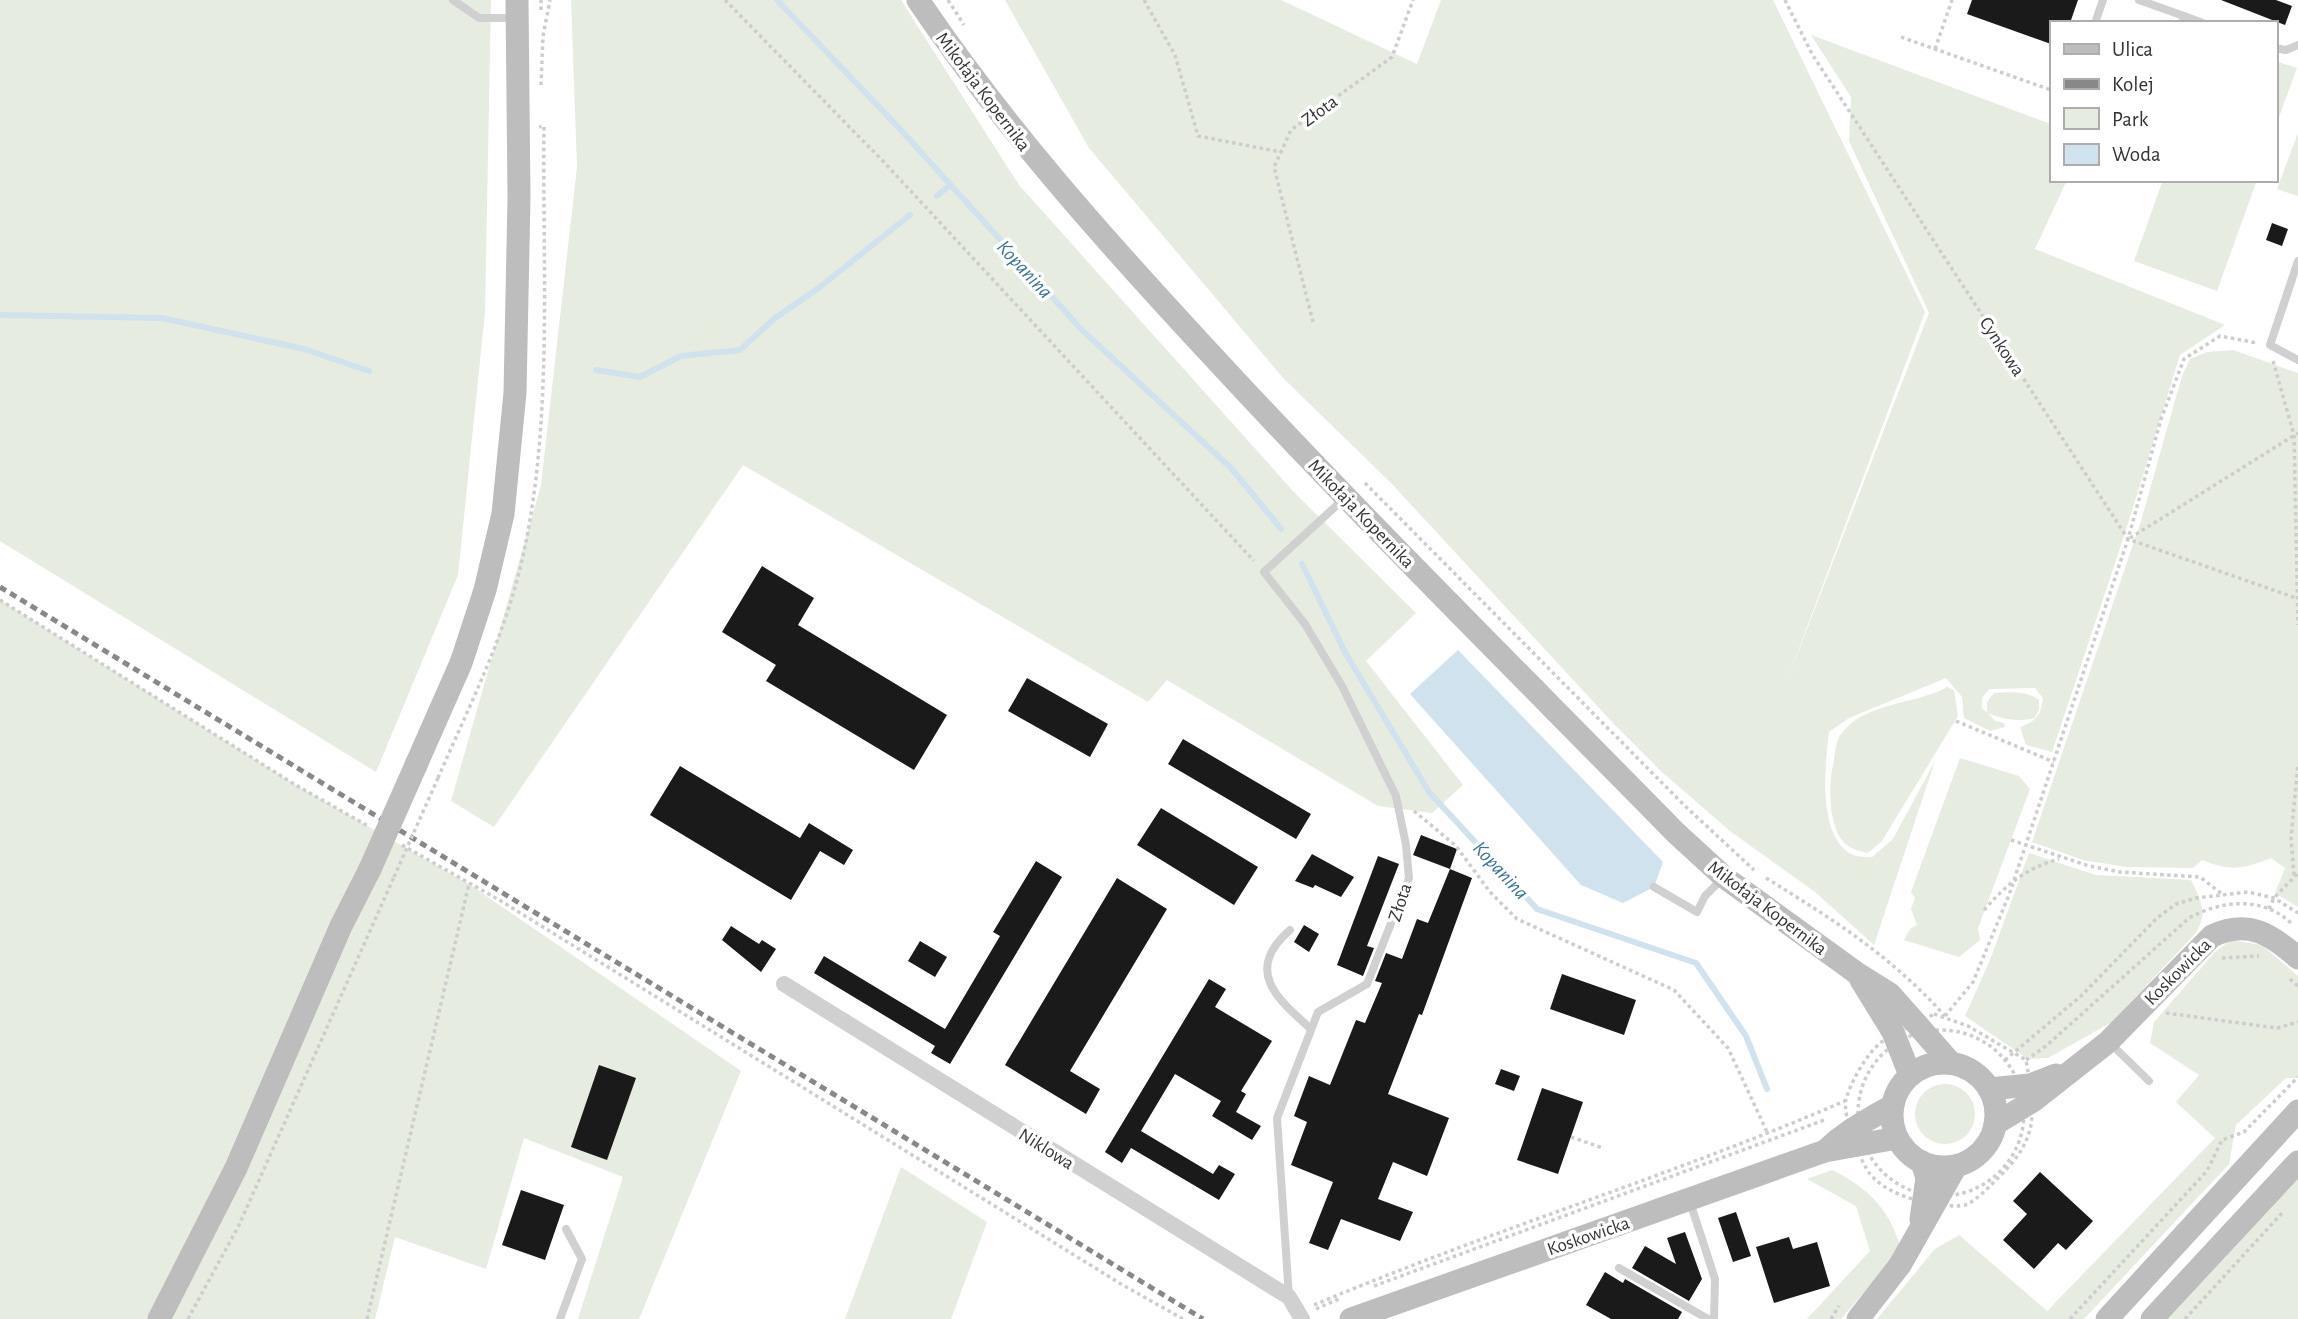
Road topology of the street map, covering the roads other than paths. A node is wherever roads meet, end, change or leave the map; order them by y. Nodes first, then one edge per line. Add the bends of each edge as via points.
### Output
1 (453, 0) edge
2 (918, 0) edge
3 (2103, 0) edge
4 (2139, 0) edge
5 (516, 9) edge
6 (2183, 19) edge
7 (2096, 21) edge
8 (2298, 45) edge
9 (2277, 48) edge
10 (2298, 261) edge
11 (2298, 360) edge
12 (1343, 494) junction
13 (1730, 870) junction
14 (1654, 887) dead end
15 (1290, 930) dead end
16 (2289, 965) edge
17 (1858, 974) junction
18 (784, 984) dead end
19 (1311, 1029) junction
20 (2108, 1042) junction
21 (1951, 1063) junction
22 (1910, 1075) junction
23 (2150, 1081) dead end
24 (1990, 1089) junction
25 (2027, 1095) junction
26 (1893, 1105) junction
27 (2298, 1111) edge
28 (1995, 1124) junction
29 (1856, 1127) junction
30 (1898, 1138) junction
31 (1922, 1162) junction
32 (2298, 1162) edge
33 (1956, 1166) junction
34 (1690, 1199) junction
35 (1931, 1199) junction
36 (566, 1229) dead end
37 (1619, 1268) dead end
38 (1289, 1297) junction
39 (1301, 1316) edge
40 (159, 1319) edge
41 (560, 1319) edge
42 (1351, 1319) edge
43 (1708, 1319) edge
44 (1714, 1319) edge
45 (1858, 1319) edge
46 (2106, 1319) edge
47 (2152, 1319) edge

1 - 5 lane via 479,18
2 - 12 street, Mikołaja Kopernika via 966,72 1054,183
3 - 7 lane
4 - 6 lane
5 - 40 street, bridge via 515,393 503,514 485,590 461,663 370,869 236,1168
8 - 9 lane
10 - 11 lane via 2270,345
12 - 13 street, Mikołaja Kopernika via 1676,834
12 - 19 lane, Złota via 1336,506 1264,572 1305,624 1342,686 1396,796 1409,878 1367,984 1318,1012
13 - 14 lane via 1705,896 1697,912
13 - 17 street, Mikołaja Kopernika
15 - 19 lane via 1273,944 1266,973 1279,1002
16 - 20 street, Koskowicka via 2274,937 2241,927 2211,936
17 - 21 street, Mikołaja Kopernika via 1936,1030
17 - 22 street, Mikołaja Kopernika via 1897,1042
18 - 38 street, Niklowa
19 - 38 lane, Złota via 1277,1118
20 - 23 lane
20 - 25 street, Koskowicka
21 - 22 street via 1924,1066
21 - 24 street via 1974,1071
22 - 26 street
24 - 25 street, Koskowicka
24 - 28 street
25 - 28 street, Koskowicka
26 - 29 street, Koskowicka
26 - 30 street via 1892,1122
27 - 46 street
28 - 33 street via 1985,1148
29 - 30 street
29 - 34 street, Koskowicka via 1825,1151
30 - 31 street
31 - 33 street
31 - 35 street
32 - 47 street
33 - 35 street
34 - 42 street, Koskowicka
34 - 44 lane via 1715,1279
35 - 45 street via 1912,1245
36 - 41 lane via 582,1259
37 - 43 lane
38 - 39 street, Niklowa

